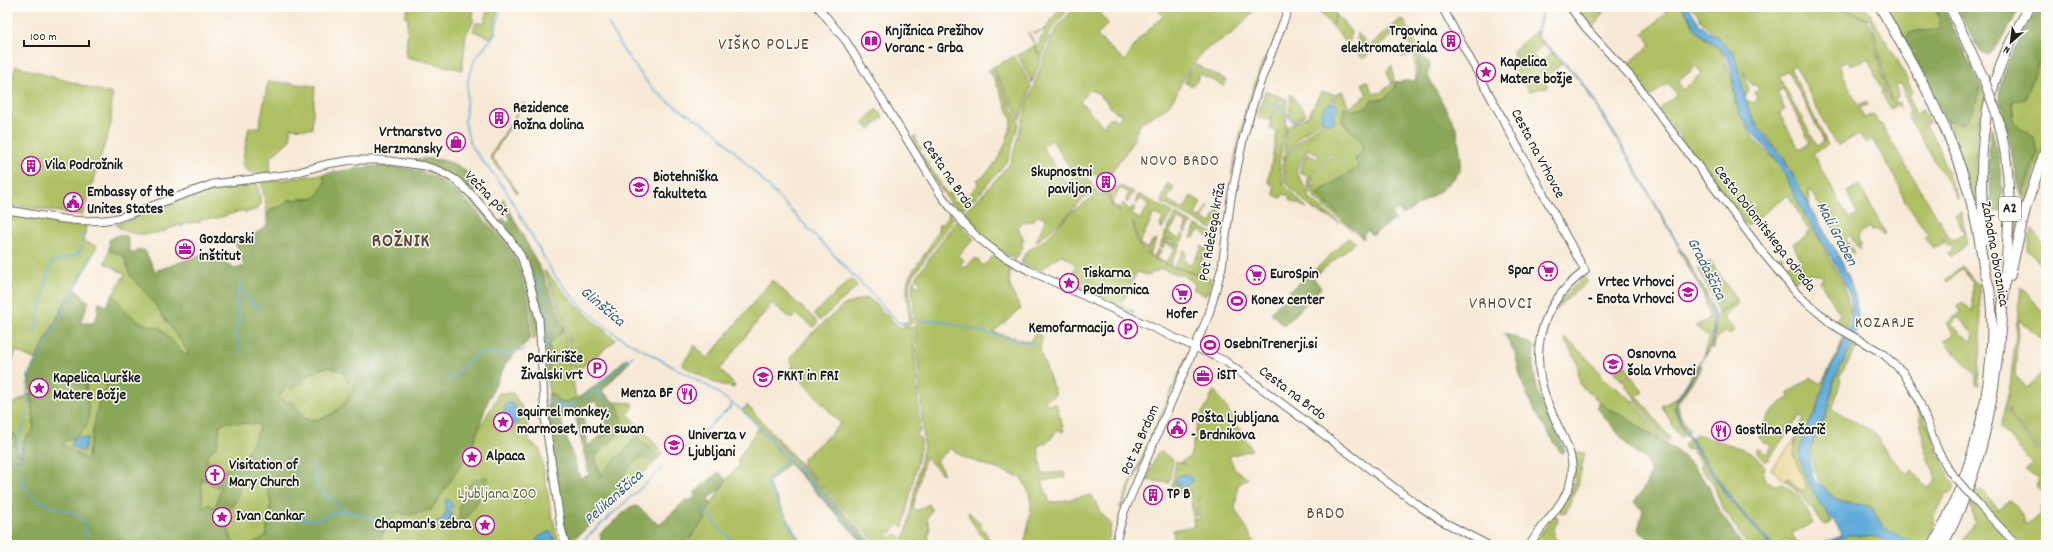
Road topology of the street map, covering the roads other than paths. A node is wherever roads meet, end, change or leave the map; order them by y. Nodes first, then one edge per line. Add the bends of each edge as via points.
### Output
1 (818, 7) edge
2 (1289, 7) edge
3 (1442, 7) edge
4 (1570, 7) edge
5 (1880, 7) edge
6 (1950, 7) edge
7 (2030, 7) edge
8 (2046, 148) edge
9 (7, 210) edge
10 (1990, 290) junction
11 (2003, 306) junction
12 (1196, 347) junction
13 (1939, 544) edge
14 (566, 545) edge
15 (1115, 545) edge
16 (1488, 545) edge
17 (1530, 545) edge
18 (2017, 545) edge

1 - 12 street, Cesta na Brdo via 846,40 941,195 977,237 999,254 1028,270
2 - 12 street, Pot Rdečega križa via 1248,119 1231,198 1219,280
3 - 17 street, Cesta na Vrhovce via 1585,271 1560,294 1539,338 1538,362 1544,393 1566,443 1572,468 1565,496 1541,526
4 - 18 street, Cesta Dolomitskega odreda, bridge via 1632,78 1788,283 1816,312 1882,353 1895,364 1922,406 1939,453 1950,472
5 - 10 highway, Zahodna obvoznica / A2 via 1925,88 1955,152 1971,199
6 - 11 highway, Zahodna obvoznica / A2, bridge via 1983,77 1996,112 2006,152 2010,187
7 - 10 highway via 2000,64 1990,94 1984,127 1980,186
8 - 11 highway via 2026,207
9 - 14 street, Večna pot via 91,221 112,220 216,183 298,173 348,161 383,160 420,165 440,171 456,180 509,238 521,256 529,279 539,318 545,423 561,528
10 - 13 highway, Zahodna obvoznica / A2 via 1990,361 1981,419 1961,487
11 - 13 highway, Zahodna obvoznica / A2 via 1996,380 1985,437 1971,482
12 - 15 street, Pot za Brdom via 1124,512
12 - 16 street, Cesta na Brdo via 1225,360 1438,519

